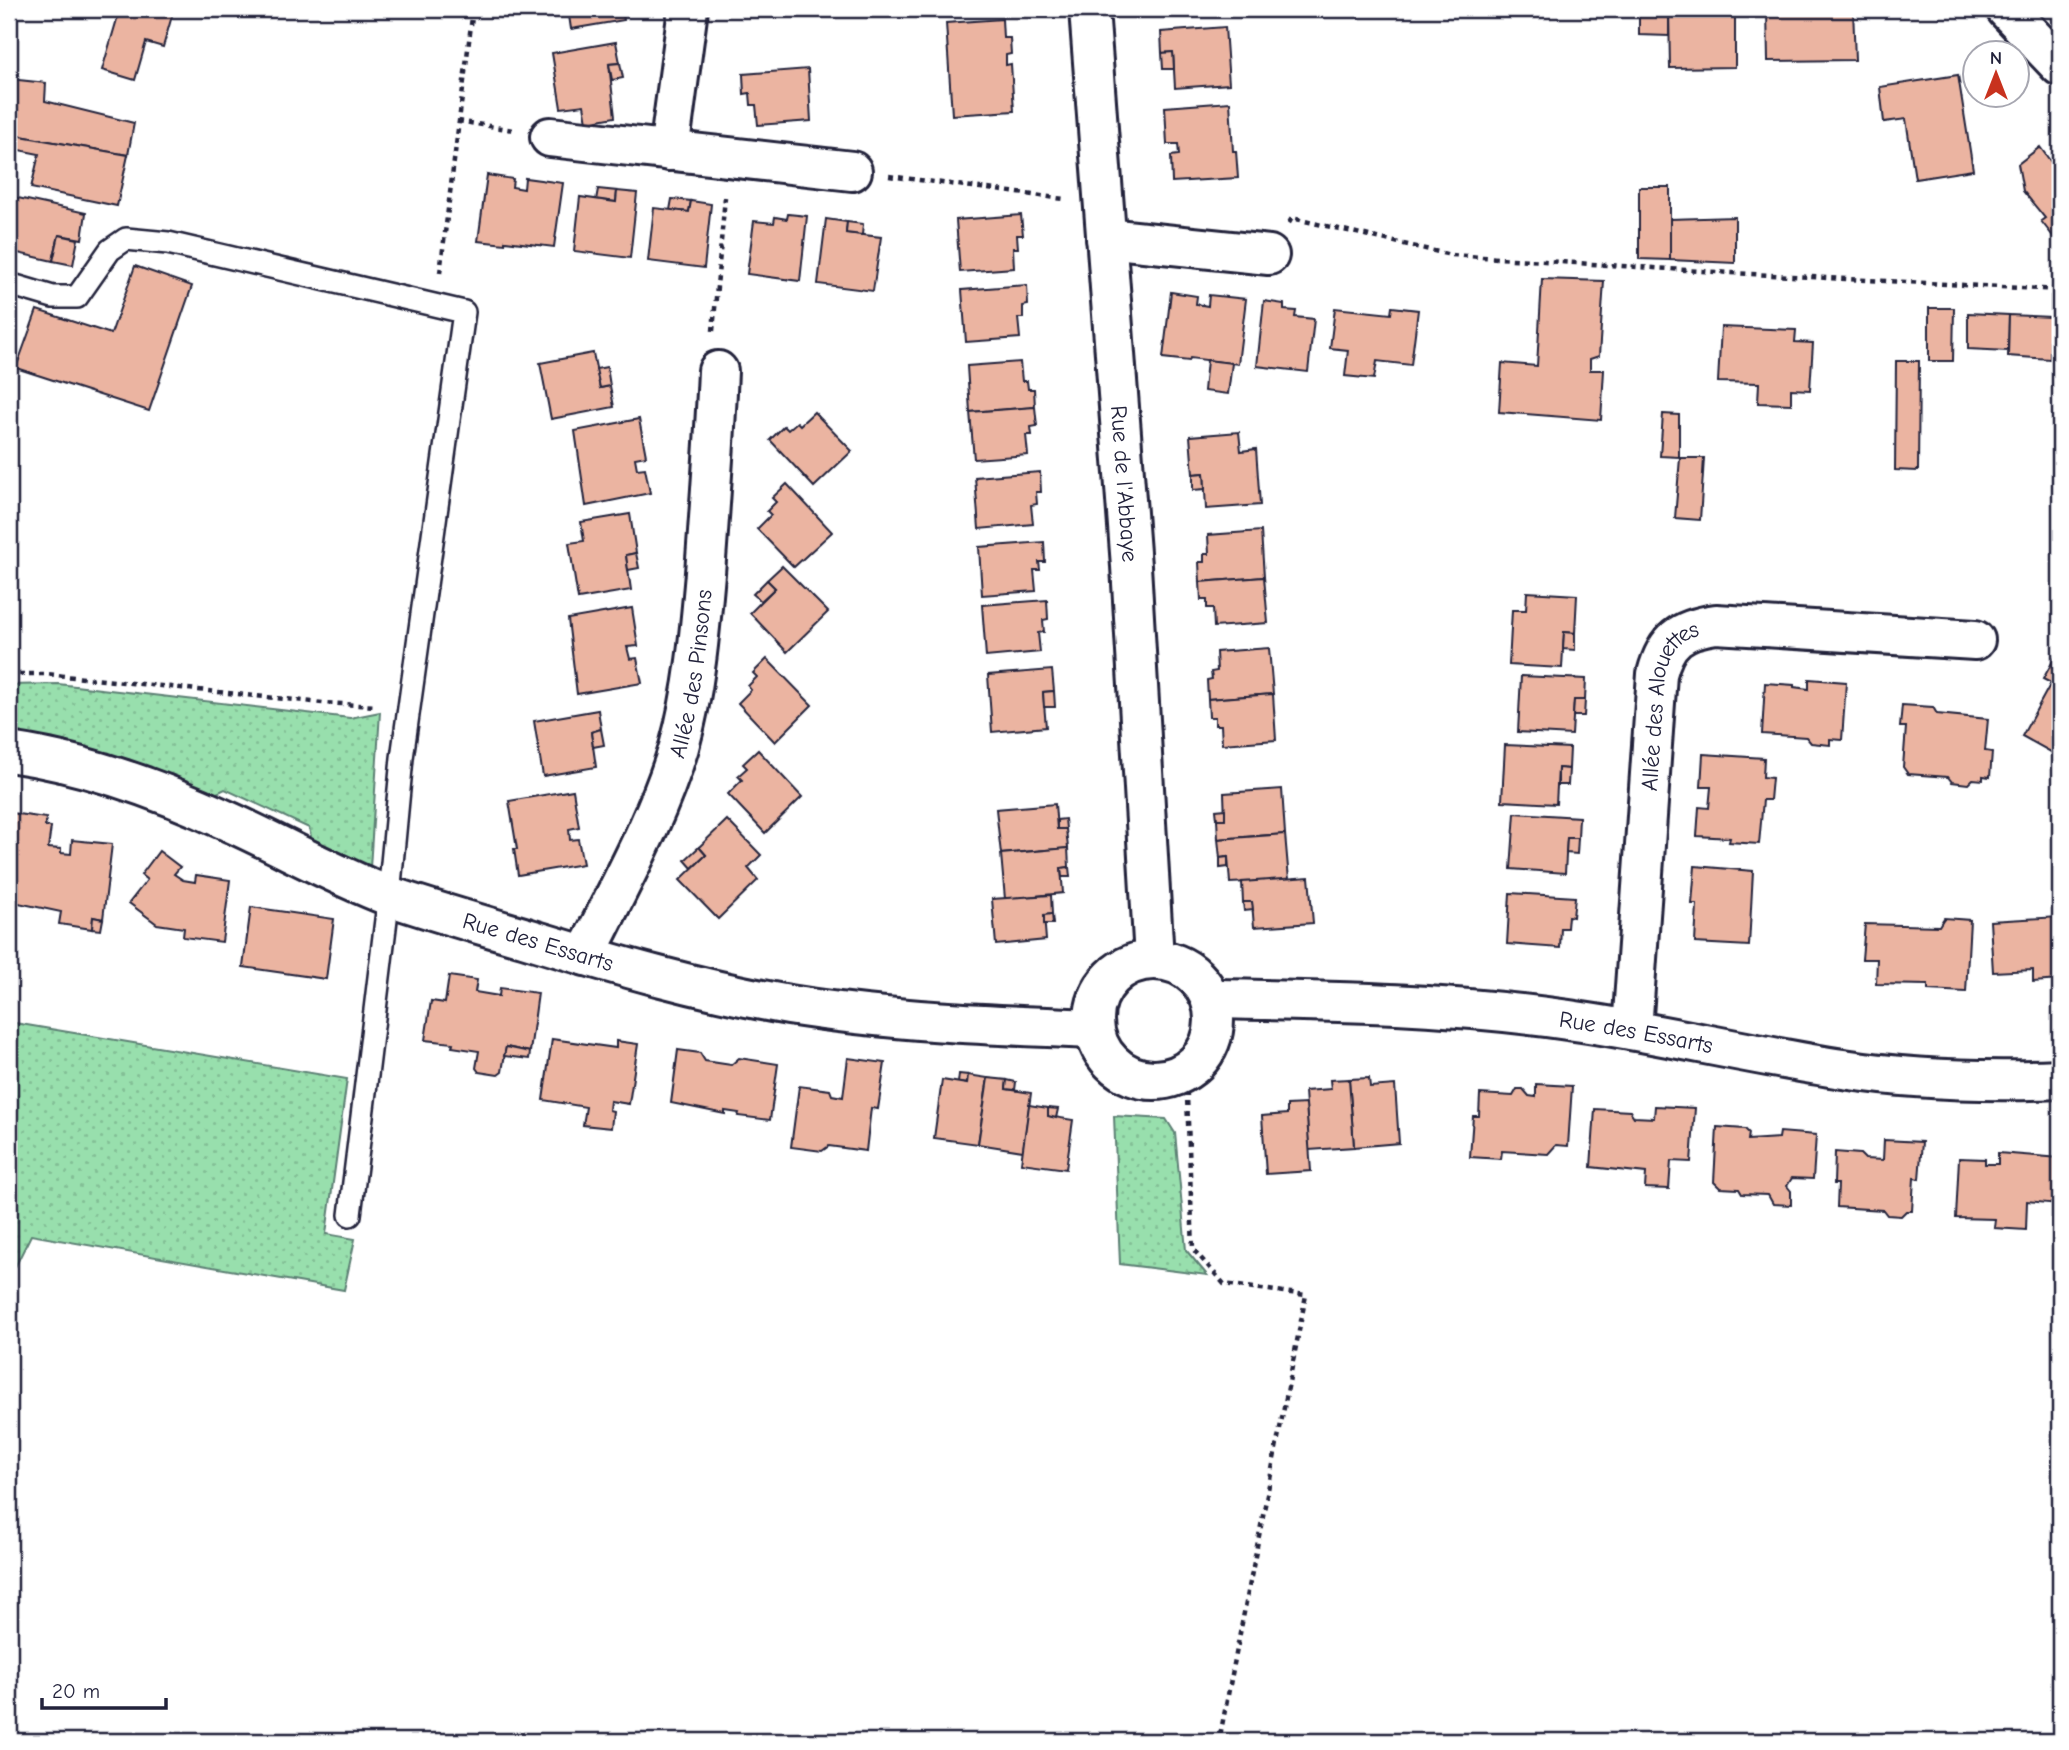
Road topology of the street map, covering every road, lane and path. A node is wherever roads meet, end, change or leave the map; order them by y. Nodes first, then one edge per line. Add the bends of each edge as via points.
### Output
1 (473, 9) edge
2 (688, 9) edge
3 (1089, 9) edge
4 (2006, 9) edge
5 (2060, 66) edge
6 (458, 121) junction
7 (550, 137) joint
8 (668, 151) junction
9 (729, 158) junction
10 (852, 171) joint
11 (1105, 221) junction
12 (1269, 255) joint
13 (9, 284) edge
14 (2060, 290) edge
15 (464, 312) junction
16 (718, 371) joint
17 (1975, 640) dead end
18 (9, 674) edge
19 (411, 701) junction
20 (9, 752) edge
21 (389, 895) junction
22 (585, 956) junction
23 (1154, 959) junction
24 (1211, 999) junction
25 (1094, 1029) junction
26 (1632, 1030) junction
27 (1186, 1071) junction
28 (2060, 1079) edge
29 (350, 1215) dead end
30 (1219, 1741) edge

1 - 6 path
2 - 8 street
3 - 11 street, Rue de l'Abbaye
4 - 5 street
6 - 7 path
6 - 15 path via 439,288
7 - 8 street
8 - 9 street
9 - 10 street
9 - 16 path via 712,341
10 - 11 path
11 - 12 street
11 - 23 street, Rue de l'Abbaye
12 - 14 path via 1292,218 1451,255
13 - 15 lane via 53,297 77,297 110,250 126,239 168,243
15 - 19 lane
16 - 22 street, Allée des Pinsons via 703,599 694,680 679,747 655,809
17 - 26 street, Allée des Alouettes via 1716,624 1682,632 1671,642 1657,674
18 - 19 path via 323,703 374,706
19 - 21 lane
20 - 21 street, Rue des Essarts via 94,770 156,790
21 - 22 street, Rue des Essarts
21 - 29 lane
22 - 25 street, Rue des Essarts via 789,1005 897,1018
23 - 24 street via 1189,970
23 - 25 street via 1129,965 1108,980 1096,1003
24 - 26 street, Rue des Essarts via 1416,1004
24 - 27 street via 1211,1040 1201,1058
25 - 27 street via 1105,1056 1128,1074 1157,1080
26 - 28 street, Rue des Essarts via 1887,1074 1972,1080
27 - 30 path via 1194,1249 1224,1284 1306,1295

